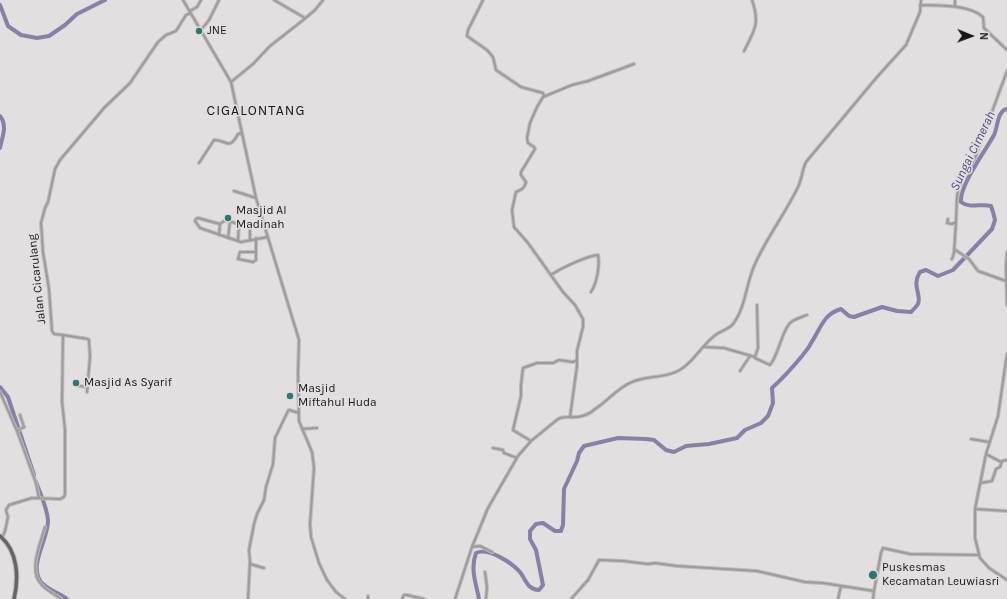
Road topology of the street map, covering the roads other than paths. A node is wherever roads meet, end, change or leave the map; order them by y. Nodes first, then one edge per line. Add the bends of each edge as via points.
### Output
1 (183, 0) edge
2 (201, 0) edge
3 (219, 0) edge
4 (274, 0) edge
5 (323, 0) edge
6 (483, 0) edge
7 (752, 0) edge
8 (921, 0) edge
9 (954, 0) edge
10 (920, 5) junction
11 (955, 6) junction
12 (191, 12) junction
13 (305, 18) junction
14 (201, 30) junction
15 (1007, 50) edge
16 (744, 51) dead end
17 (634, 64) dead end
18 (1007, 70) edge
19 (231, 82) junction
20 (544, 96) junction
21 (242, 133) junction
22 (199, 163) dead end
23 (234, 191) dead end
24 (256, 198) junction
25 (948, 219) dead end
26 (230, 221) junction
27 (956, 222) junction
28 (220, 224) junction
29 (250, 230) dead end
30 (219, 235) junction
31 (268, 237) junction
32 (228, 238) junction
33 (256, 238) junction
34 (238, 240) junction
35 (250, 240) junction
36 (954, 249) junction
37 (256, 252) junction
38 (1007, 252) edge
39 (952, 259) dead end
40 (552, 275) junction
41 (1006, 281) edge
42 (592, 292) dead end
43 (757, 305) dead end
44 (1007, 305) edge
45 (807, 315) dead end
46 (63, 335) junction
47 (704, 348) junction
48 (1007, 354) edge
49 (750, 356) junction
50 (754, 357) junction
51 (577, 360) junction
52 (740, 371) dead end
53 (79, 386) dead end
54 (87, 387) junction
55 (0, 392) edge
56 (87, 392) dead end
57 (299, 413) junction
58 (20, 415) dead end
59 (570, 417) junction
60 (302, 428) junction
61 (317, 428) dead end
62 (18, 430) junction
63 (972, 439) dead end
64 (531, 441) junction
65 (989, 442) junction
66 (493, 448) dead end
67 (986, 454) junction
68 (517, 458) junction
69 (1007, 460) edge
70 (1001, 462) junction
71 (981, 483) junction
72 (40, 498) junction
73 (975, 509) junction
74 (1007, 511) edge
75 (45, 527) dead end
76 (1, 537) edge
77 (472, 547) junction
78 (492, 552) dead end
79 (979, 555) junction
80 (250, 564) junction
81 (264, 568) dead end
82 (485, 572) dead end
83 (1007, 580) edge
84 (841, 586) junction
85 (874, 591) junction
86 (14, 599) edge
87 (61, 599) edge
88 (248, 599) edge
89 (345, 599) edge
90 (402, 599) edge
91 (424, 599) edge
92 (455, 599) edge
93 (486, 599) edge
94 (571, 599) edge
95 (838, 599) edge
96 (873, 599) edge

1 - 12 street
2 - 12 street
3 - 14 street
4 - 13 street
5 - 13 street
6 - 20 street via 467,32 468,37 493,57 498,71 521,87 541,92
7 - 16 street via 756,24
8 - 10 street
9 - 11 street
10 - 11 street
10 - 47 street via 920,12 901,52 806,162 798,187 755,262 739,313 729,328 713,336
11 - 15 street via 980,14 983,17 984,28
12 - 14 street
12 - 46 street, Jalan Cicarulang via 186,15 176,31 158,42 130,83 104,108 55,168 41,230 52,331 54,334
13 - 19 street
14 - 19 street
17 - 20 street
18 - 27 street via 975,158 959,187
19 - 21 street
20 - 40 street via 536,107 530,125 527,138 535,151 521,172 526,182 522,190 515,194 512,219 514,227
21 - 22 street via 228,144 214,140
21 - 24 street
23 - 24 street
24 - 31 street
25 - 27 street via 947,222 951,224
26 - 28 street
26 - 32 street
26 - 34 street via 239,225
27 - 36 street
28 - 30 street
28 - 30 street via 198,218 195,221 200,228
29 - 35 street
30 - 32 street
31 - 33 street
31 - 57 street via 299,340
32 - 34 street
33 - 35 street
33 - 37 street
34 - 35 street
36 - 39 street
36 - 41 street via 969,259 978,272
37 - 37 street via 254,261 238,259 240,252
38 - 41 street
40 - 42 street via 561,268 598,255
40 - 51 street via 583,319
41 - 44 street
43 - 50 street via 758,348
45 - 50 street via 788,326 770,365
46 - 54 street via 89,340
46 - 72 street via 62,401 66,430 66,493 63,498
47 - 49 street via 724,348
47 - 59 street via 683,368 671,374 631,382 595,410 582,416
48 - 65 street via 998,416
49 - 50 street
49 - 52 street
51 - 59 street
51 - 64 street via 537,363 523,368 521,396 513,430
53 - 54 street
54 - 56 street
55 - 62 street
57 - 60 street
57 - 80 street via 288,411 275,438 273,464 264,500 254,524 249,550
58 - 62 street via 24,428
59 - 64 street via 558,419
60 - 61 street
60 - 89 street via 313,461 311,537 327,580
62 - 72 street
63 - 65 street
64 - 68 street
65 - 67 street
66 - 68 street
67 - 70 street
67 - 71 street
68 - 77 street via 488,508
69 - 70 street
70 - 71 street via 992,481
71 - 73 street
72 - 76 street via 8,506 6,531
73 - 74 street
73 - 79 street via 975,538
75 - 87 street via 35,565 37,578 45,588
76 - 86 main road via 11,550 16,565
77 - 78 street via 480,546
77 - 92 street
79 - 83 street via 989,568
79 - 85 street via 910,554 884,548
80 - 81 street
80 - 88 street
82 - 93 street
84 - 85 street
84 - 94 street via 805,582 757,570 599,560 588,580
84 - 95 street
85 - 96 street
90 - 91 street via 407,594

